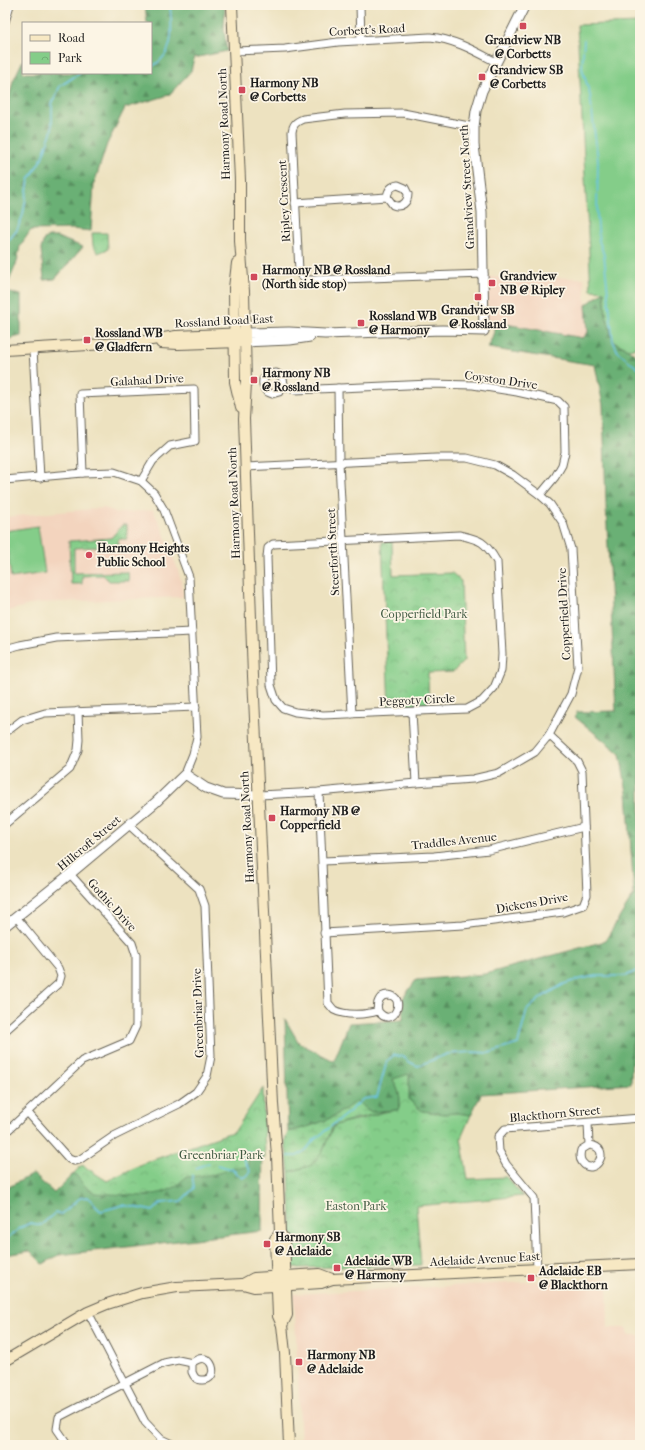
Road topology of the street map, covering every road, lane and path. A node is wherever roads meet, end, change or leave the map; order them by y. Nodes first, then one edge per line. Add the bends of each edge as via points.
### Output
1 (10, 5) edge
2 (232, 5) edge
3 (360, 5) edge
4 (525, 5) edge
5 (5, 22) edge
6 (361, 40) junction
7 (234, 51) junction
8 (496, 62) junction
9 (474, 127) junction
10 (387, 197) dead end
11 (295, 203) junction
12 (240, 241) junction
13 (484, 274) junction
14 (484, 331) joint
15 (245, 337) junction
16 (234, 338) junction
17 (34, 349) junction
18 (5, 350) edge
19 (284, 387) dead end
20 (338, 388) junction
21 (244, 419) junction
22 (339, 462) junction
23 (246, 467) junction
24 (83, 473) junction
25 (40, 478) junction
26 (5, 480) edge
27 (141, 481) junction
28 (540, 495) junction
29 (344, 541) junction
30 (192, 632) junction
31 (5, 649) edge
32 (196, 707) junction
33 (78, 712) junction
34 (412, 712) junction
35 (352, 714) junction
36 (5, 733) edge
37 (549, 735) junction
38 (185, 774) junction
39 (416, 783) junction
40 (319, 792) junction
41 (259, 794) junction
42 (5, 824) edge
43 (129, 825) junction
44 (584, 827) junction
45 (323, 861) junction
46 (70, 874) junction
47 (16, 917) junction
48 (5, 926) edge
49 (324, 933) junction
50 (378, 1011) dead end
51 (5, 1031) edge
52 (28, 1113) junction
53 (640, 1118) edge
54 (588, 1123) junction
55 (5, 1133) edge
56 (589, 1145) dead end
57 (640, 1264) edge
58 (537, 1268) junction
59 (281, 1281) junction
60 (88, 1312) junction
61 (6, 1358) edge
62 (192, 1363) dead end
63 (125, 1384) junction
64 (68, 1445) edge
65 (174, 1445) edge
66 (289, 1445) edge

1 - 5 street
2 - 7 main road, Harmony Road North
3 - 6 street
4 - 8 street, Grandview Street North
6 - 7 street, Corbett's Road via 284,49
6 - 8 street, Corbett's Road via 440,38 461,44
7 - 12 main road, Harmony Road North
8 - 9 street, Grandview Street North via 479,100
9 - 11 street, Ripley Crescent via 403,113 345,114 296,121 292,132
9 - 13 street, Grandview Street North via 482,212
10 - 11 street
11 - 13 street, Ripley Crescent via 299,271 308,280
12 - 15 main road, Harmony Road North
12 - 16 main road, Harmony Road North via 234,288
13 - 14 street, Grandview Street North
14 - 15 street, Rossland Road East via 325,334 290,340
15 - 16 main road, Rossland Road East
15 - 21 main road, Harmony Road North
16 - 17 main road, Rossland Road East via 176,336 139,342
16 - 21 main road, Harmony Road North via 235,382
17 - 18 main road, Rossland Road East
17 - 25 street
19 - 20 street, Coyston Drive via 295,390
20 - 22 street, Steerforth Street
20 - 28 street, Coyston Drive via 474,385 558,401 564,407 565,452 562,465
21 - 23 main road, Harmony Road North
22 - 23 street, Copperfield Drive
22 - 28 street, Copperfield Drive via 467,458 495,465
22 - 29 street, Steerforth Street
23 - 41 main road, Harmony Road North
24 - 25 street
24 - 27 street via 114,472
24 - 27 street, Galahad Drive via 80,394 194,388 195,441 170,446 153,461
25 - 26 street
27 - 30 street via 154,493 164,510 189,577
28 - 37 street, Copperfield Drive via 550,504 563,523 571,549 578,667 571,694
29 - 34 street, Peggoty Circle via 459,535 478,540 490,549 497,562 502,671 494,688 482,701 467,709
29 - 35 street, Steerforth Street
29 - 35 street, Peggoty Circle via 273,544 268,548 272,685 276,700 283,708 323,715
30 - 31 street via 56,638
30 - 32 street
32 - 33 street
32 - 38 street via 197,737
33 - 36 street via 32,716 15,724
33 - 42 street via 78,750 70,768
34 - 35 street, Peggoty Circle
34 - 39 street
37 - 39 street, Copperfield Drive via 534,752 500,773 473,779
37 - 44 street, Dickens Drive via 577,761 582,771
38 - 41 street via 206,788 223,794
38 - 43 street, Hillcroft Street
39 - 40 street, Copperfield Drive
40 - 41 street, Copperfield Drive
40 - 45 street
41 - 59 main road, Harmony Road North via 280,1233 284,1239
43 - 46 street, Hillcroft Street
43 - 52 street, Greenbriar Drive via 199,889 205,906 211,1056 207,1076 196,1092 179,1104 114,1136 79,1160 69,1159
44 - 45 street, Traddles Avenue via 489,850 434,856
44 - 49 street, Dickens Drive via 587,896 583,905 563,912 463,925
45 - 49 street
46 - 47 street, Hillcroft Street
46 - 52 street, Gothic Drive via 132,942 136,955 136,1026 129,1041 82,1061
47 - 48 street, Hillcroft Street
47 - 51 street via 58,968 61,976 59,983
49 - 50 street via 328,1002 333,1010 358,1014
52 - 55 street, Gothic Drive
53 - 54 street, Blackthorn Street
54 - 56 street
54 - 58 street, Blackthorn Street via 505,1129 498,1137 499,1151 506,1164 534,1198
57 - 58 main road, Adelaide Avenue East
58 - 59 main road, Adelaide Avenue East via 332,1279 319,1274
59 - 60 main road, Adelaide Avenue East via 254,1287 243,1284 159,1289
59 - 66 main road, Harmony Road North via 287,1315 282,1325
60 - 61 main road, Adelaide Avenue East
60 - 63 street
62 - 63 street via 178,1360 164,1363
63 - 64 street via 59,1417 57,1429
63 - 65 street via 145,1422 161,1439

